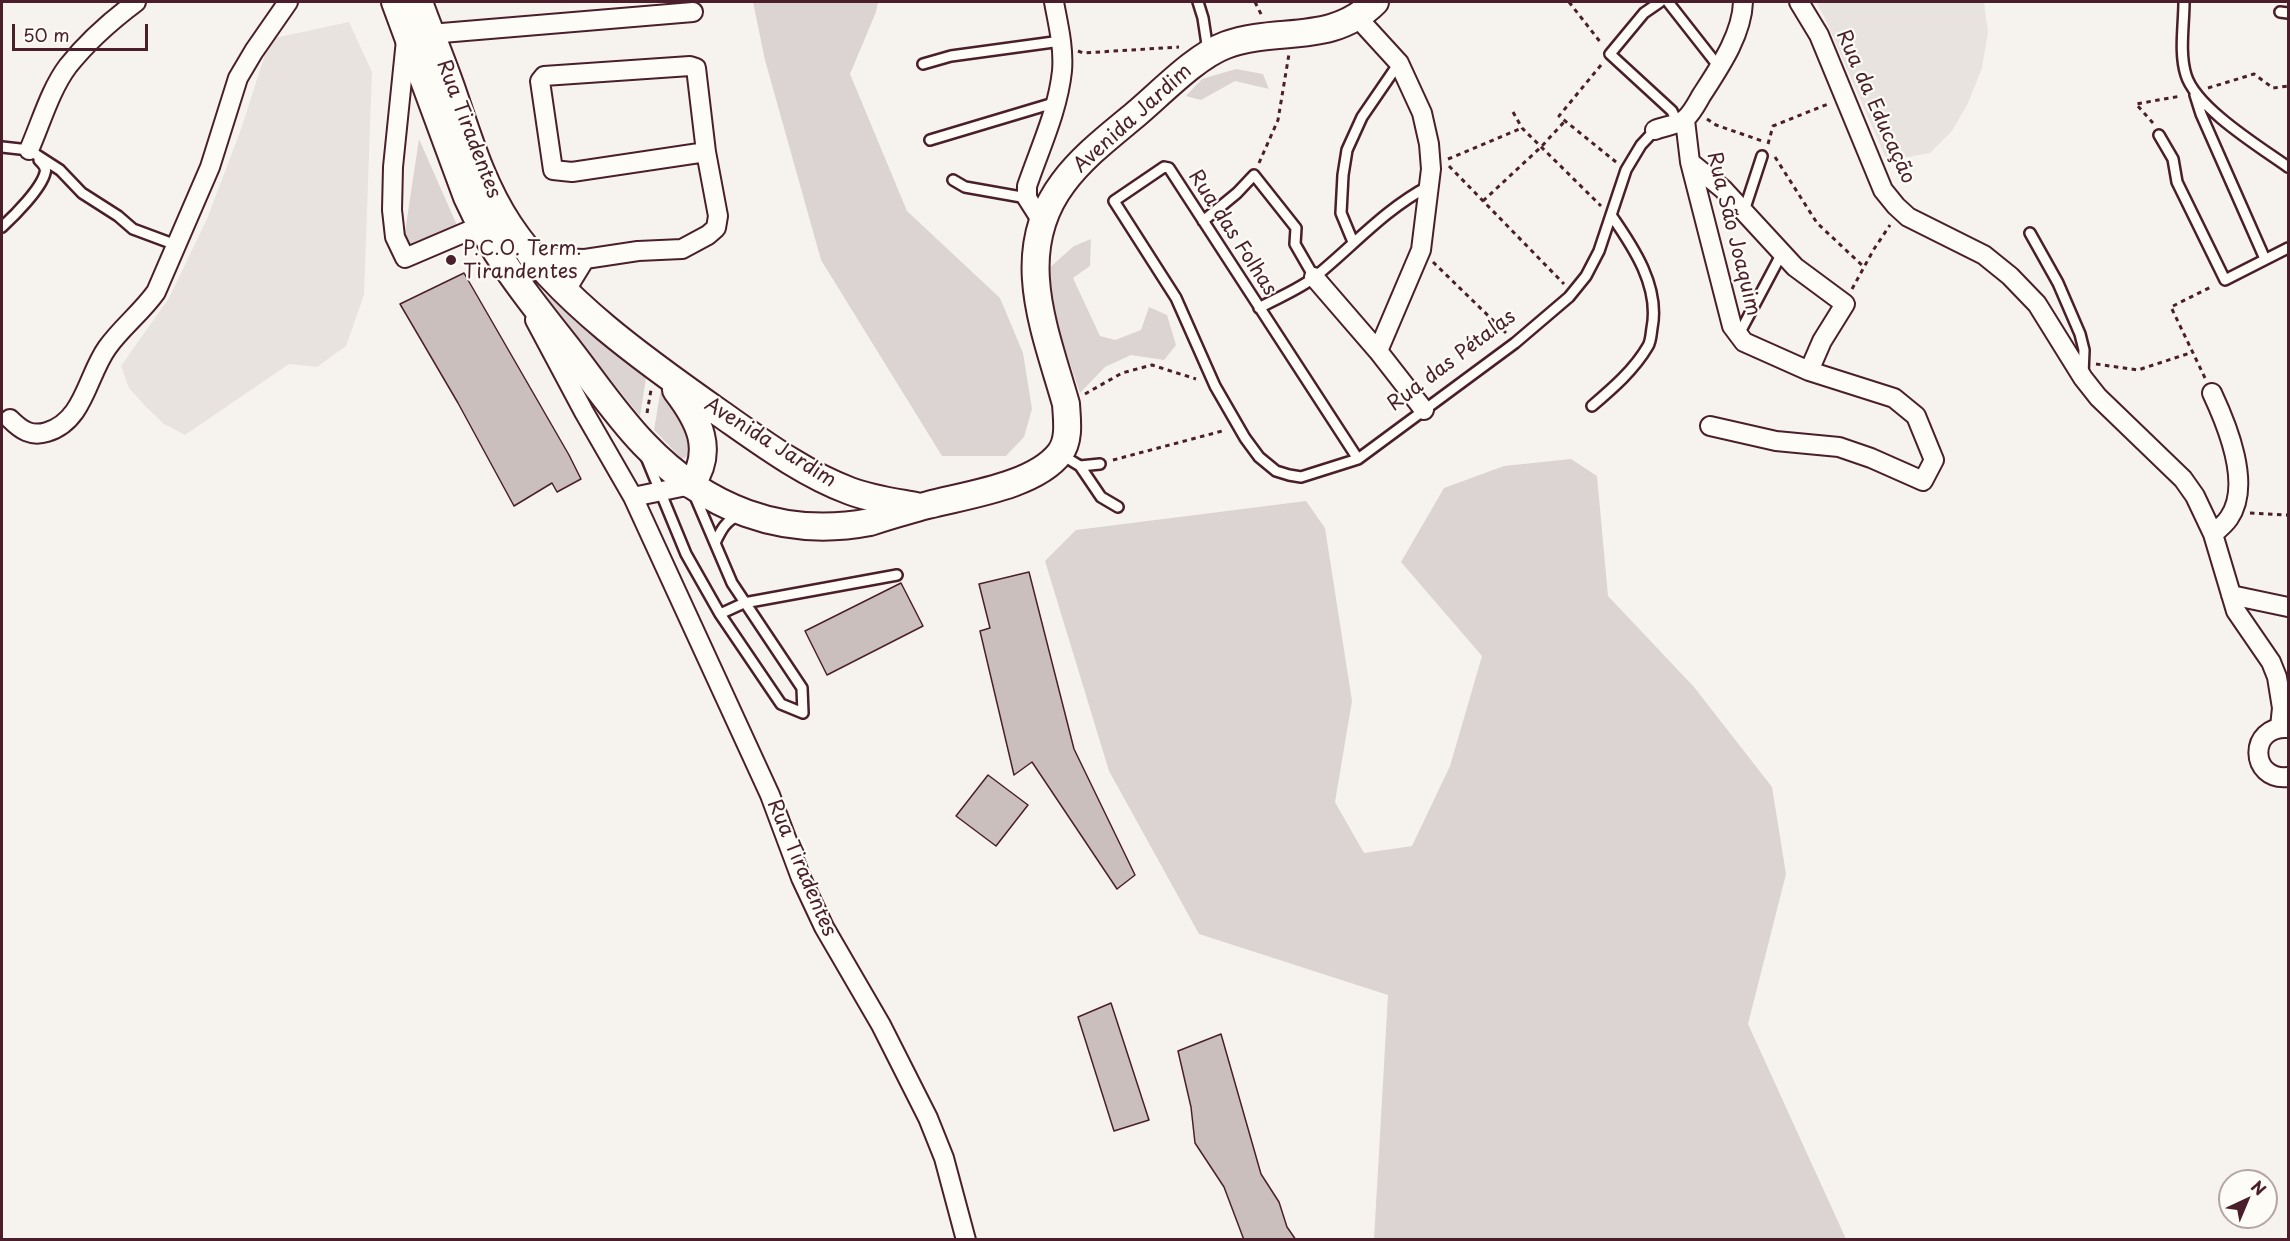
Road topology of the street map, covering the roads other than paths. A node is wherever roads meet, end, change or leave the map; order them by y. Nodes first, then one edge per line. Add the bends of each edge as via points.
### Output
1 (136, 2) edge
2 (288, 2) edge
3 (395, 2) edge
4 (419, 2) edge
5 (1054, 2) edge
6 (1198, 2) edge
7 (1660, 2) edge
8 (1668, 2) edge
9 (1743, 2) edge
10 (1799, 2) edge
11 (2184, 2) edge
12 (1366, 9) edge
13 (693, 12) dead end
14 (419, 34) junction
15 (1061, 41) junction
16 (1196, 50) junction
17 (1399, 63) junction
18 (923, 64) dead end
19 (1719, 67) junction
20 (2194, 92) junction
21 (1057, 102) junction
22 (1685, 117) junction
23 (1654, 130) joint
24 (2159, 135) road end
25 (930, 140) dead end
26 (2, 147) edge
27 (29, 150) junction
28 (706, 152) junction
29 (1762, 156) dead end
30 (1690, 162) junction
31 (2289, 166) edge
32 (485, 179) junction
33 (953, 180) dead end
34 (1430, 185) junction
35 (1027, 198) junction
36 (1744, 212) junction
37 (1611, 215) junction
38 (1041, 220) junction
39 (1203, 221) junction
40 (480, 226) junction
41 (2, 227) edge
42 (2030, 233) dead end
43 (1353, 242) junction
44 (176, 245) junction
45 (2289, 248) edge
46 (1782, 254) junction
47 (533, 258) junction
48 (585, 258) junction
49 (2265, 259) junction
50 (1314, 277) junction
51 (515, 282) junction
52 (566, 291) junction
53 (1259, 308) junction
54 (1738, 336) junction
55 (1378, 351) junction
56 (2084, 369) junction
57 (1809, 371) junction
58 (657, 377) junction
59 (1215, 386) joint
60 (2212, 393) road end
61 (1592, 406) dead end
62 (1424, 410) junction
63 (10, 419) dead end
64 (1710, 426) dead end
65 (642, 430) junction
66 (1358, 459) junction
67 (1070, 460) junction
68 (1100, 464) road end
69 (691, 484) junction
70 (659, 491) junction
71 (633, 497) junction
72 (919, 507) junction
73 (1118, 507) dead end
74 (744, 514) junction
75 (2213, 534) junction
76 (715, 543) junction
77 (897, 575) dead end
78 (2231, 594) junction
79 (744, 603) junction
80 (2289, 607) edge
81 (720, 614) junction
82 (2284, 728) edge
83 (2289, 777) edge
84 (966, 1239) edge

1 - 27 street via 68,66
2 - 44 street via 238,78 210,167
3 - 14 street, Rua Tiradentes
4 - 14 street, Rua Tiradentes
5 - 15 street
6 - 16 lane via 1203,18
7 - 22 lane via 1644,13 1610,54 1672,111
8 - 19 lane
9 - 19 street via 1739,24
10 - 56 street, Rua da Educação via 1819,35 1883,190 1908,217 1984,255 2010,276 2037,304
11 - 20 lane via 2183,60
12 - 16 street, Avenida Jardim via 1335,28
12 - 17 street
13 - 14 street
14 - 32 street, Rua Tiradentes
14 - 40 street, Rua Tiradentes via 467,197
14 - 40 street, Rua Tiradentes via 393,167 396,237 405,258
15 - 18 lane via 951,56
15 - 21 street
16 - 38 street, Avenida Jardim via 1064,182
17 - 34 street via 1422,113 1429,144
17 - 43 lane via 1362,117 1347,150 1341,213
19 - 22 street
20 - 31 lane via 2246,137
20 - 49 lane via 2200,114
21 - 25 lane
21 - 35 street via 1035,161
22 - 23 street, Rua das Pétalas
22 - 30 street, Rua São Joaquim
23 - 37 lane, Rua das Pétalas via 1626,170
24 - 49 lane via 2225,280
26 - 27 lane
27 - 41 lane via 44,165 45,173 28,201
27 - 44 lane via 60,170 82,193 133,230
28 - 28 street via 572,172 553,170 540,81 544,76 693,66 697,70
28 - 48 street via 718,216 716,228 682,249
29 - 36 lane
30 - 36 street
30 - 54 street, Rua São Joaquim via 1732,326
32 - 40 street
32 - 47 street, Rua Tiradentes via 508,224
33 - 35 lane via 965,187
34 - 43 lane via 1408,197
34 - 55 street via 1421,250
35 - 38 street
36 - 46 street
37 - 61 lane via 1634,248 1649,282 1655,316 1649,344 1619,383
37 - 62 lane, Rua das Pétalas via 1599,251 1572,292 1515,343
38 - 67 street, Avenida Jardim via 1036,242 1037,294 1066,404
39 - 50 lane via 1254,174 1296,228 1295,244
39 - 53 lane, Rua das Folhas
39 - 59 lane, Rua das Folhas via 1164,167 1113,202 1176,298
40 - 47 street via 492,226 516,251
40 - 51 street, Rua Tiradentes
42 - 56 lane via 2080,334
43 - 50 lane
44 - 63 street via 151,299 104,353 75,412 58,429 40,434 20,429
45 - 49 lane
46 - 54 lane
46 - 57 street via 1845,304
47 - 48 street
47 - 52 street, Rua Tiradentes
48 - 52 street
50 - 53 lane
50 - 55 street
51 - 65 street, Rua Tiradentes
51 - 71 street, Rua Tiradentes
52 - 58 street, Rua Tiradentes
53 - 66 lane, Rua das Folhas
54 - 57 street, Rua São Joaquim
55 - 62 street
56 - 75 street, Rua da Educação via 2098,397 2183,479
57 - 64 street, Rua São Joaquim via 1894,398 1909,409 1916,416 1934,460 1923,481 1839,447 1776,441
58 - 69 street via 688,405 698,424 703,459
58 - 72 street, Avenida Jardim via 828,482 872,498
59 - 66 lane, Rua das Pétalas via 1259,457 1276,471 1301,477
60 - 75 street via 2235,456 2238,482 2229,520
62 - 66 lane, Rua das Pétalas
65 - 69 street, Rua Tiradentes via 670,469
65 - 70 lane, Rua Tiradentes
67 - 68 lane
67 - 72 street, Avenida Jardim
67 - 73 lane via 1101,497
69 - 70 street
69 - 74 street, Avenida Jardim
69 - 76 lane
70 - 71 street
70 - 81 lane, Rua Tiradentes via 686,554
71 - 84 street, Rua Tiradentes via 770,795 824,927 881,1025 928,1118 944,1158
72 - 74 street, Avenida Jardim via 851,526 805,526
74 - 76 lane via 722,528
75 - 78 street, Rua da Educação
76 - 79 lane
77 - 79 lane
78 - 80 street
78 - 82 street, Rua da Educação via 2236,611 2277,677
79 - 81 lane
79 - 81 lane, Rua Tiradentes via 802,688 803,713 781,704
82 - 83 street, Rua da Educação via 2266,734 2258,756 2273,776

